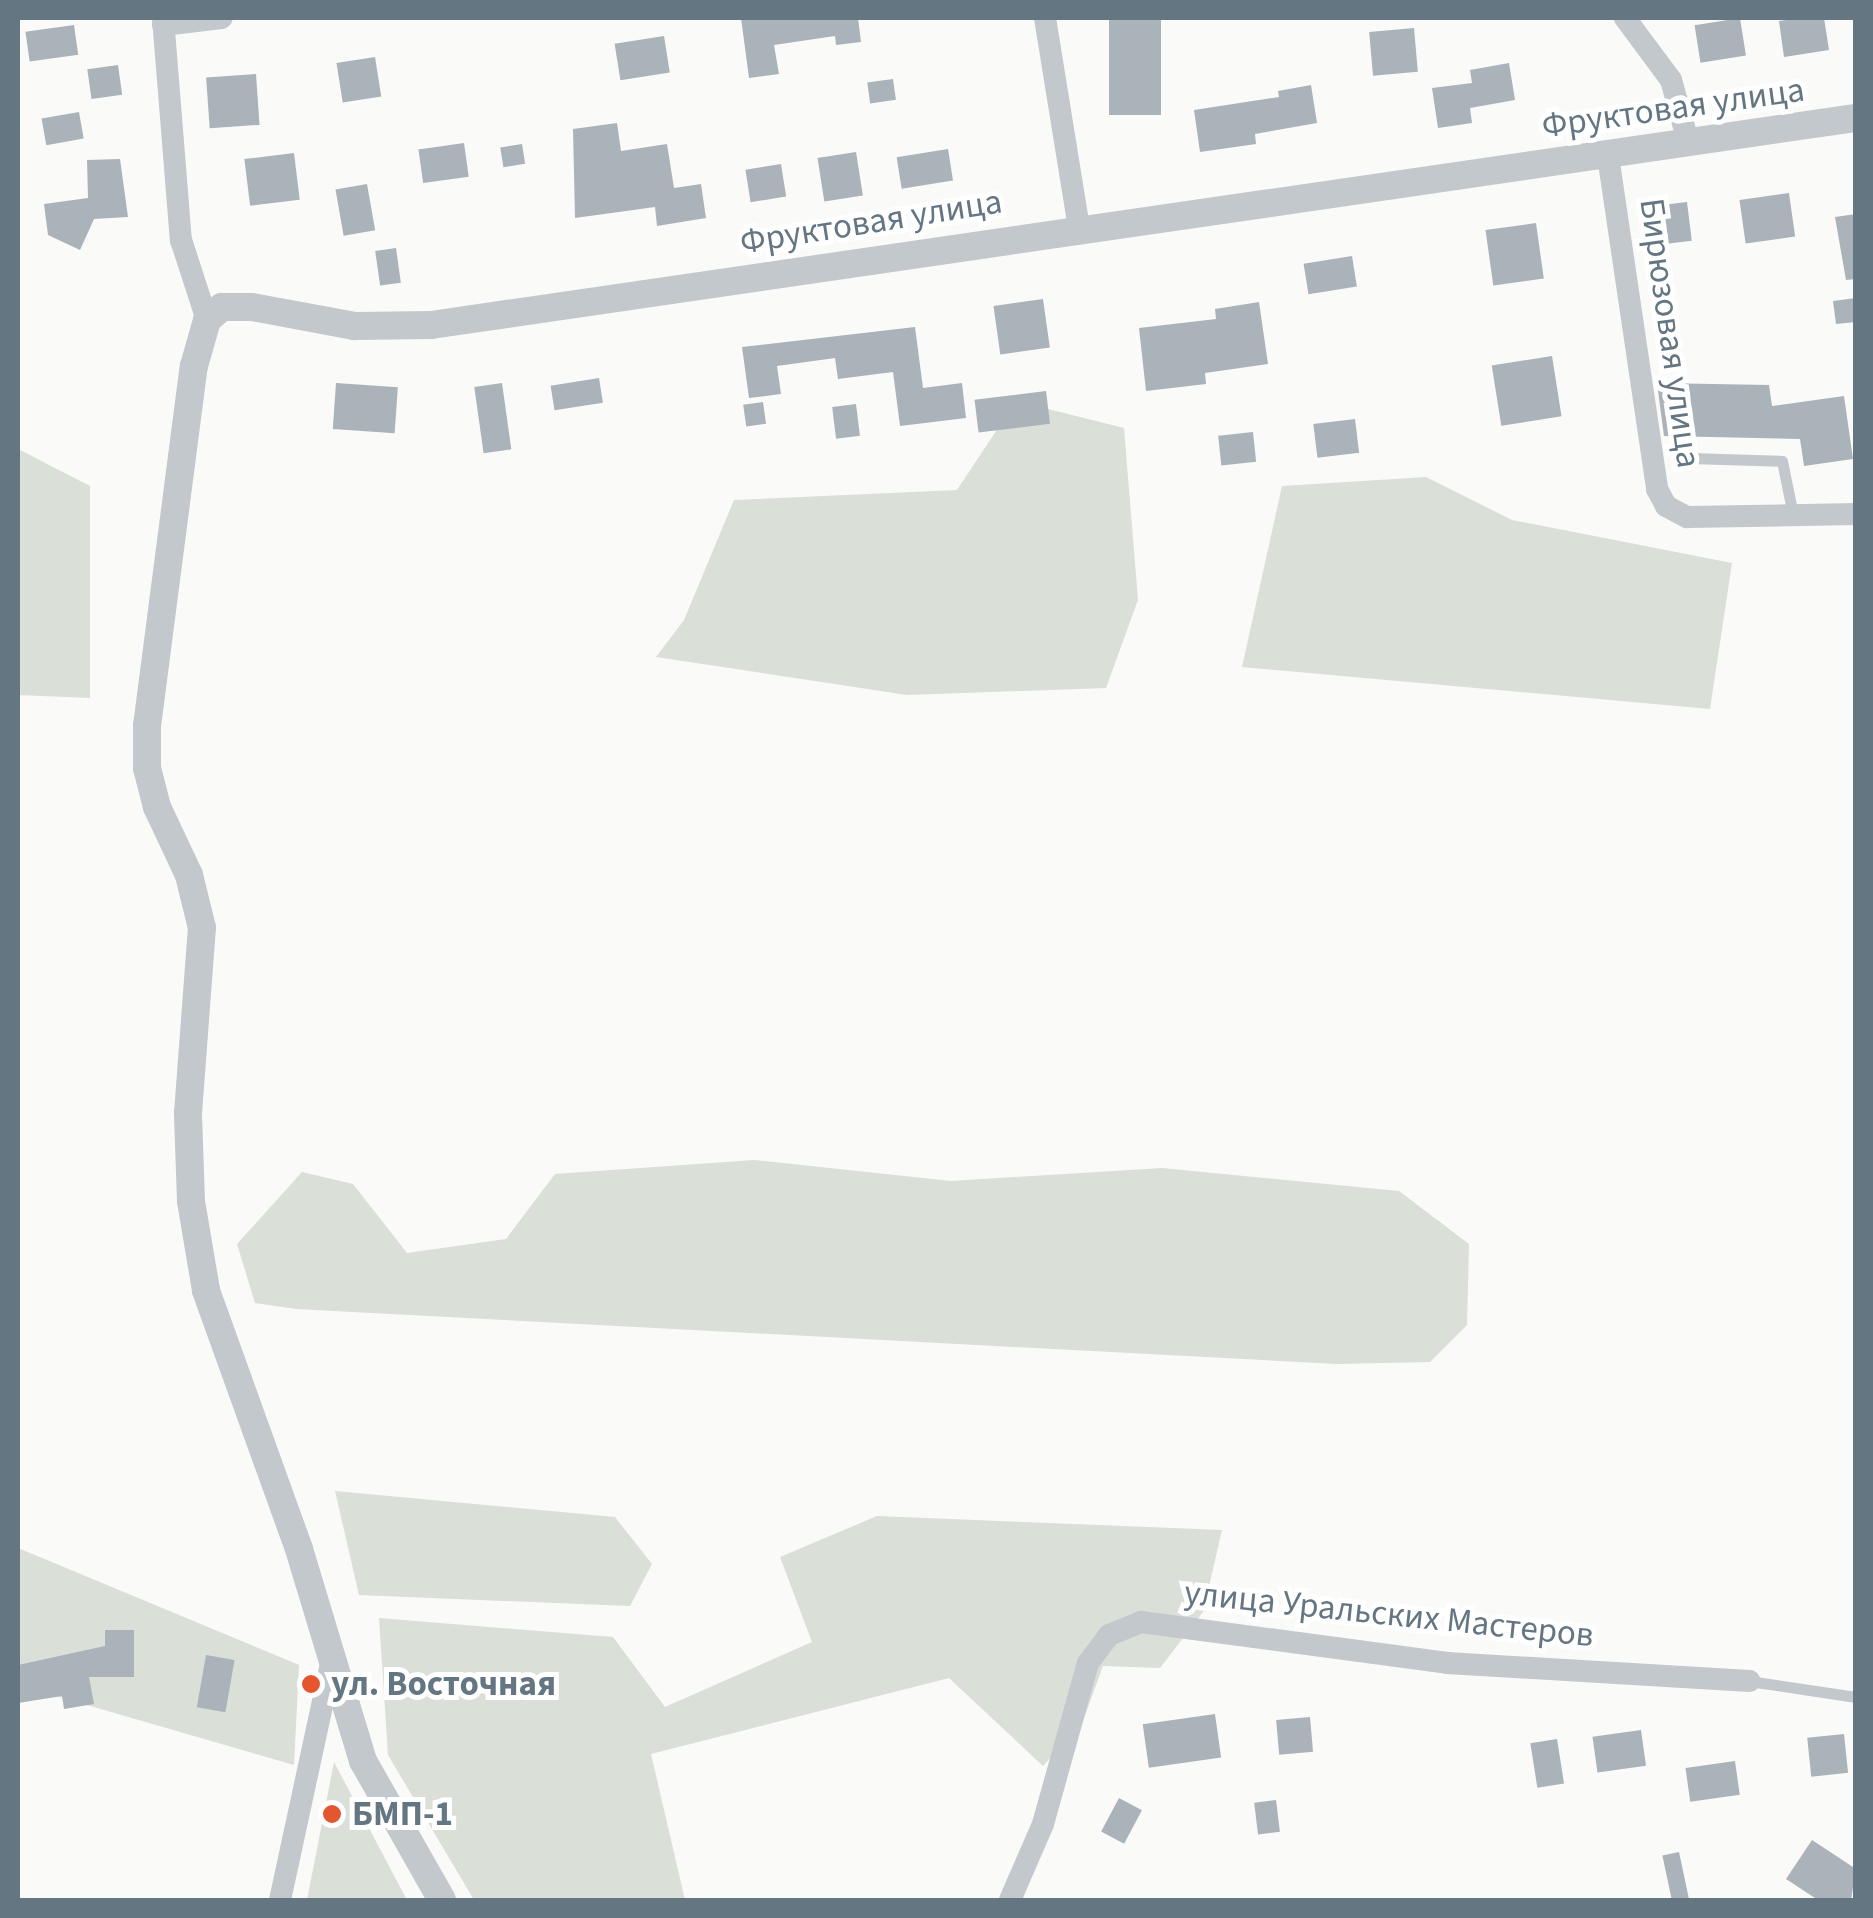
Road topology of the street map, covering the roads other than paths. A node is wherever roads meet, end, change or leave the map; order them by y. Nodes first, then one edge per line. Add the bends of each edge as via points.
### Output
1 (222, 18) edge
2 (1045, 18) edge
3 (1625, 18) edge
4 (163, 21) edge
5 (1856, 118) edge
6 (1689, 145) junction
7 (1608, 156) junction
8 (1079, 228) junction
9 (208, 320) junction
10 (1689, 458) dead end
11 (1856, 514) edge
12 (1793, 515) junction
13 (332, 1659) junction
14 (1749, 1680) joint
15 (1856, 1697) edge
16 (280, 1900) edge
17 (442, 1900) edge
18 (1010, 1900) edge

1 - 4 street
2 - 8 street
3 - 6 street via 1671,80
4 - 9 street via 181,240
5 - 6 street, Фруктовая улица
6 - 7 street, Фруктовая улица
7 - 8 street, Фруктовая улица
7 - 12 street, Бирюзовая улица via 1657,488 1666,506 1687,517
8 - 9 street, Фруктовая улица via 431,325 355,326 252,306 222,307
9 - 13 street via 194,366 160,611 147,768 202,928 188,1113 191,1201 206,1290
10 - 12 lane via 1782,461
11 - 12 street, Бирюзовая улица
13 - 16 street
13 - 17 street via 364,1761
14 - 15 lane
14 - 18 street, улица Уральских Мастеров via 1447,1663 1142,1622 1109,1635 1088,1662 1044,1824

